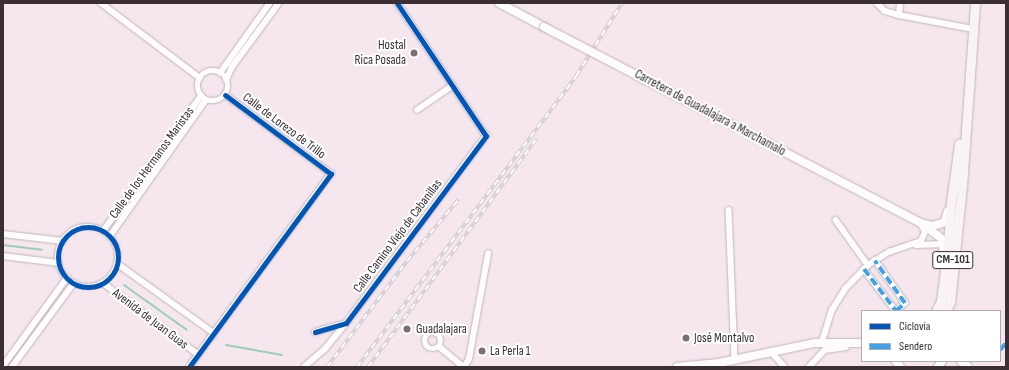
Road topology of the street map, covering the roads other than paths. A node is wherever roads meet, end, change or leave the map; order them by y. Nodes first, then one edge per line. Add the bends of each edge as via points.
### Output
1 (100, 3) edge
2 (270, 3) edge
3 (279, 3) edge
4 (397, 3) edge
5 (499, 3) edge
6 (877, 3) edge
7 (900, 3) edge
8 (975, 3) edge
9 (900, 15) junction
10 (973, 29) junction
11 (220, 73) junction
12 (200, 78) junction
13 (226, 80) junction
14 (452, 86) junction
15 (968, 94) junction
16 (225, 95) junction
17 (201, 96) junction
18 (206, 100) junction
19 (417, 110) dead end
20 (951, 202) junction
21 (729, 210) dead end
22 (836, 220) dead end
23 (921, 223) junction
24 (103, 231) junction
25 (3, 234) edge
26 (110, 236) junction
27 (63, 241) junction
28 (944, 244) junction
29 (914, 245) junction
30 (488, 254) dead end
31 (3, 256) edge
32 (875, 261) junction
33 (59, 263) junction
34 (118, 264) junction
35 (866, 267) junction
36 (944, 272) junction
37 (67, 278) junction
38 (74, 283) junction
39 (103, 283) junction
40 (895, 310) edge
41 (897, 310) edge
42 (936, 310) edge
43 (946, 310) edge
44 (346, 322) junction
45 (315, 332) dead end
46 (214, 333) junction
47 (822, 342) junction
48 (861, 343) edge
49 (440, 347) dead end
50 (846, 347) junction
51 (861, 348) edge
52 (198, 354) junction
53 (774, 355) junction
54 (752, 357) junction
55 (735, 360) junction
56 (3, 366) edge
57 (12, 367) edge
58 (189, 367) edge
59 (304, 367) edge
60 (464, 367) edge
61 (677, 367) edge
62 (785, 367) edge
63 (809, 367) edge

1 - 12 street
2 - 11 street
3 - 13 street via 232,67
4 - 14 street
5 - 23 main road, Carretera de Guadalajara a Marchamalo, bridge
6 - 9 street via 885,11
7 - 9 street
8 - 10 main road, CM-101
9 - 10 street
10 - 15 main road, CM-101
11 - 12 street via 207,72
11 - 13 street
12 - 17 street via 198,87
13 - 16 street via 228,88
14 - 19 street
14 - 44 street, Calle Camino Viejo de Cabanillas via 486,136
15 - 20 main road, CM-101
15 - 43 main road, CM-101 via 962,186 950,302
16 - 18 street via 215,101
16 - 46 street, Calle de Lorezo de Trillo via 331,174
17 - 18 street
17 - 24 street, Calle de los Hermanos Maristas
18 - 26 street
20 - 23 main road via 944,222 933,226
20 - 36 main road, CM-101
21 - 55 street
22 - 35 street
23 - 28 main road, Carretera de Guadalajara a Marchamalo via 941,237
23 - 29 street via 925,235
24 - 26 street
24 - 27 street via 88,227 79,229
25 - 27 street
26 - 34 street via 116,246
27 - 33 street
28 - 29 street
28 - 36 main road
29 - 32 street via 890,252
30 - 60 street via 469,359
31 - 33 street
32 - 35 street
32 - 41 street via 905,303
33 - 37 street
34 - 39 street via 114,273
34 - 46 street, Avenida de Juan Guas
35 - 40 street
35 - 47 street via 845,289 832,310
36 - 42 main road, CM-101 via 941,301
37 - 38 street
37 - 56 street
38 - 39 street via 89,287
38 - 57 street
39 - 52 street, Avenida de Juan Guas
44 - 45 street
44 - 59 street, Calle Camino Viejo de Cabanillas via 325,349
46 - 52 street
47 - 48 main road
47 - 54 main road
49 - 60 street
50 - 51 main road
50 - 53 main road via 822,347
50 - 63 street via 825,350
52 - 58 street
53 - 54 main road
53 - 62 street
54 - 55 main road
55 - 61 main road

